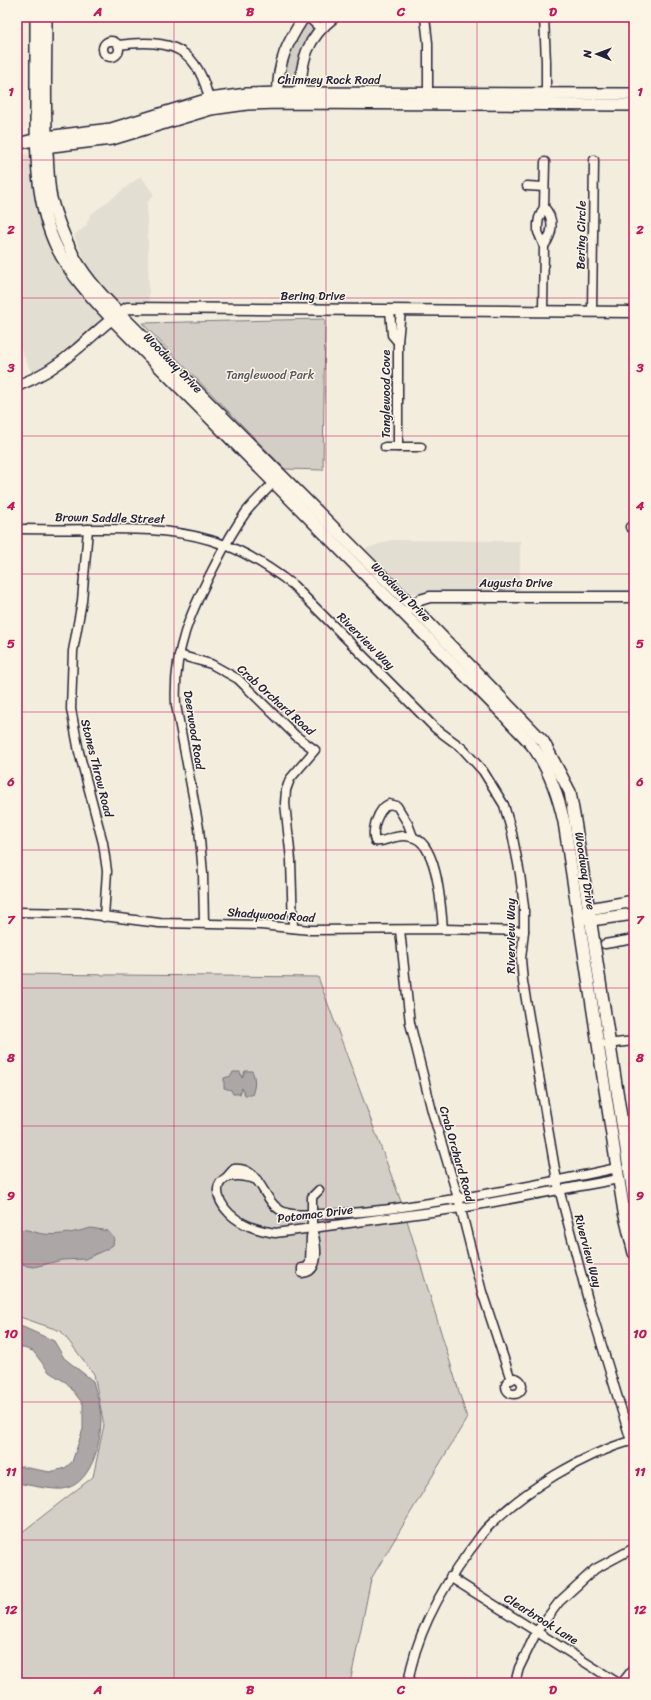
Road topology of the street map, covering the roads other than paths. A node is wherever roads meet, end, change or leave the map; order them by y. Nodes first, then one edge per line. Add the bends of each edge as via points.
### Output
1 (36, 17) edge
2 (46, 17) edge
3 (304, 17) edge
4 (308, 17) edge
5 (334, 17) edge
6 (425, 17) edge
7 (544, 17) edge
8 (320, 28) junction
9 (41, 29) junction
10 (118, 45) dead end
11 (634, 94) edge
12 (278, 98) junction
13 (299, 98) junction
14 (428, 99) junction
15 (546, 99) junction
16 (210, 104) junction
17 (634, 105) edge
18 (39, 142) junction
19 (17, 144) edge
20 (594, 160) dead end
21 (545, 162) dead end
22 (527, 186) dead end
23 (544, 186) junction
24 (544, 207) junction
25 (66, 239) junction
26 (544, 246) junction
27 (57, 249) junction
28 (395, 310) junction
29 (543, 310) junction
30 (592, 311) junction
31 (634, 312) edge
32 (115, 316) junction
33 (17, 386) edge
34 (214, 407) junction
35 (206, 416) junction
36 (233, 427) junction
37 (225, 435) junction
38 (385, 447) dead end
39 (398, 447) junction
40 (421, 447) dead end
41 (283, 476) junction
42 (273, 483) junction
43 (17, 529) edge
44 (88, 529) junction
45 (226, 545) junction
46 (346, 548) junction
47 (634, 597) edge
48 (408, 610) junction
49 (178, 655) junction
50 (570, 821) junction
51 (413, 837) junction
52 (634, 901) edge
53 (589, 908) junction
54 (17, 912) edge
55 (634, 914) edge
56 (580, 915) junction
57 (104, 917) junction
58 (591, 920) junction
59 (204, 923) junction
60 (293, 928) junction
61 (443, 929) junction
62 (400, 930) junction
63 (524, 932) junction
64 (634, 939) edge
65 (605, 944) dead end
66 (634, 1041) edge
67 (604, 1044) junction
68 (632, 1170) edge
69 (618, 1173) junction
70 (556, 1181) junction
71 (319, 1190) dead end
72 (559, 1190) junction
73 (458, 1198) junction
74 (634, 1200) edge
75 (461, 1208) junction
76 (312, 1214) junction
77 (312, 1230) junction
78 (634, 1253) edge
79 (511, 1380) dead end
80 (633, 1440) edge
81 (634, 1548) edge
82 (450, 1577) junction
83 (537, 1631) junction
84 (634, 1668) edge
85 (408, 1683) edge
86 (515, 1683) edge
87 (618, 1683) edge
88 (622, 1683) edge

1 - 9 main road, Woodway Drive
2 - 9 main road, Woodway Drive
3 - 12 street via 284,50 279,71
4 - 8 street
5 - 8 street
6 - 14 street via 428,44
7 - 15 street
8 - 13 street via 304,58
9 - 18 main road, Woodway Drive
10 - 16 street via 149,42 164,44 184,53 198,67 206,85
11 - 15 main road, Chimney Rock Road
12 - 13 main road, Chimney Rock Road
12 - 16 main road, Chimney Rock Road via 247,104
13 - 14 main road, Chimney Rock Road
14 - 15 main road, Chimney Rock Road
15 - 17 main road, Chimney Rock Road
16 - 18 main road, Chimney Rock Road via 112,139
18 - 19 main road, Chimney Rock Road
18 - 25 main road, Woodway Drive via 51,198
18 - 27 main road, Woodway Drive via 39,188
20 - 30 street, Bering Circle
21 - 23 street
22 - 23 street
23 - 24 street
24 - 26 street via 538,224 538,232
24 - 26 street via 552,222 550,236
25 - 27 main road
25 - 32 main road, Woodway Drive via 83,271
26 - 29 street
27 - 32 main road, Woodway Drive via 78,280
28 - 29 street, Bering Drive
28 - 32 street, Bering Drive via 127,308
28 - 39 street, Tanglewood Cove via 392,335 398,342
29 - 30 street, Bering Drive
30 - 31 street, Bering Drive
32 - 33 street, Bering Drive via 62,362
32 - 34 main road, Woodway Drive
32 - 35 main road, Woodway Drive
34 - 35 main road
34 - 36 main road, Woodway Drive
35 - 37 main road, Woodway Drive
36 - 37 main road
36 - 41 main road, Woodway Drive
37 - 42 main road, Woodway Drive
38 - 39 street, Tanglewood Cove
39 - 40 street, Tanglewood Cove
41 - 42 street, Deerwood Road
41 - 46 main road, Woodway Drive
42 - 45 street, Deerwood Road via 246,512
42 - 46 main road, Woodway Drive
43 - 44 street, Brown Saddle Street
44 - 45 street, Brown Saddle Street via 178,532
44 - 57 street, Stones Throw Road via 82,601 73,651 71,709 79,752 103,843 107,870
45 - 49 street, Deerwood Road via 199,596
45 - 63 street, Riverview Way via 267,566 293,585 435,728 462,748 483,771 504,805 512,833 520,874
46 - 48 main road, Woodway Drive
47 - 48 street, Augusta Drive via 430,597 420,600
48 - 50 main road, Woodway Drive via 475,678 534,748
49 - 59 street, Deerwood Road via 176,705 199,828
49 - 60 street, Crab Orchard Road via 211,664 238,679 296,736 315,750 290,780 286,790
50 - 53 main road, Woodway Drive
50 - 56 main road, Woodway Drive
51 - 51 street via 397,806 389,804 382,808 374,831 375,841
51 - 61 street via 420,841 431,860 440,896
52 - 53 main road
53 - 56 main road
53 - 58 main road, Woodway Drive
54 - 57 street, Shadywood Road via 79,913
55 - 58 main road
56 - 58 main road
56 - 67 main road, Woodway Drive
57 - 59 street, Shadywood Road via 159,923
58 - 67 main road, Woodway Drive
59 - 60 street, Shadywood Road
60 - 62 street, Shadywood Road
61 - 62 street, Shadywood Road
61 - 63 street, Shadywood Road
62 - 73 street, Crab Orchard Road via 410,1023 432,1111
63 - 70 street, Riverview Way via 521,959 523,982
64 - 65 street
66 - 67 street
67 - 68 main road, Woodway Drive
67 - 69 main road, Woodway Drive
68 - 69 street, Potomac Drive
68 - 74 main road, Woodway Drive
69 - 70 street, Potomac Drive
69 - 72 street, Potomac Drive
69 - 78 main road, Woodway Drive
70 - 72 street, Riverview Way
70 - 73 street, Potomac Drive
71 - 76 street via 312,1197
72 - 75 street, Potomac Drive
72 - 80 street, Riverview Way via 588,1300
73 - 75 street, Crab Orchard Road
73 - 76 street, Potomac Drive via 350,1214
75 - 77 street, Potomac Drive
75 - 79 street, Crab Orchard Road via 488,1312
76 - 77 street
76 - 77 street, Potomac Drive via 286,1213 276,1206 264,1193 257,1180 251,1177 226,1178 218,1187 220,1202 230,1214 246,1225 275,1233
80 - 82 street via 580,1461 529,1492 486,1528
81 - 83 street via 595,1569 559,1602
82 - 83 street, Clearbrook Lane
82 - 85 street via 427,1622 411,1665
83 - 86 street via 519,1668
83 - 87 street, Clearbrook Lane
84 - 88 street

